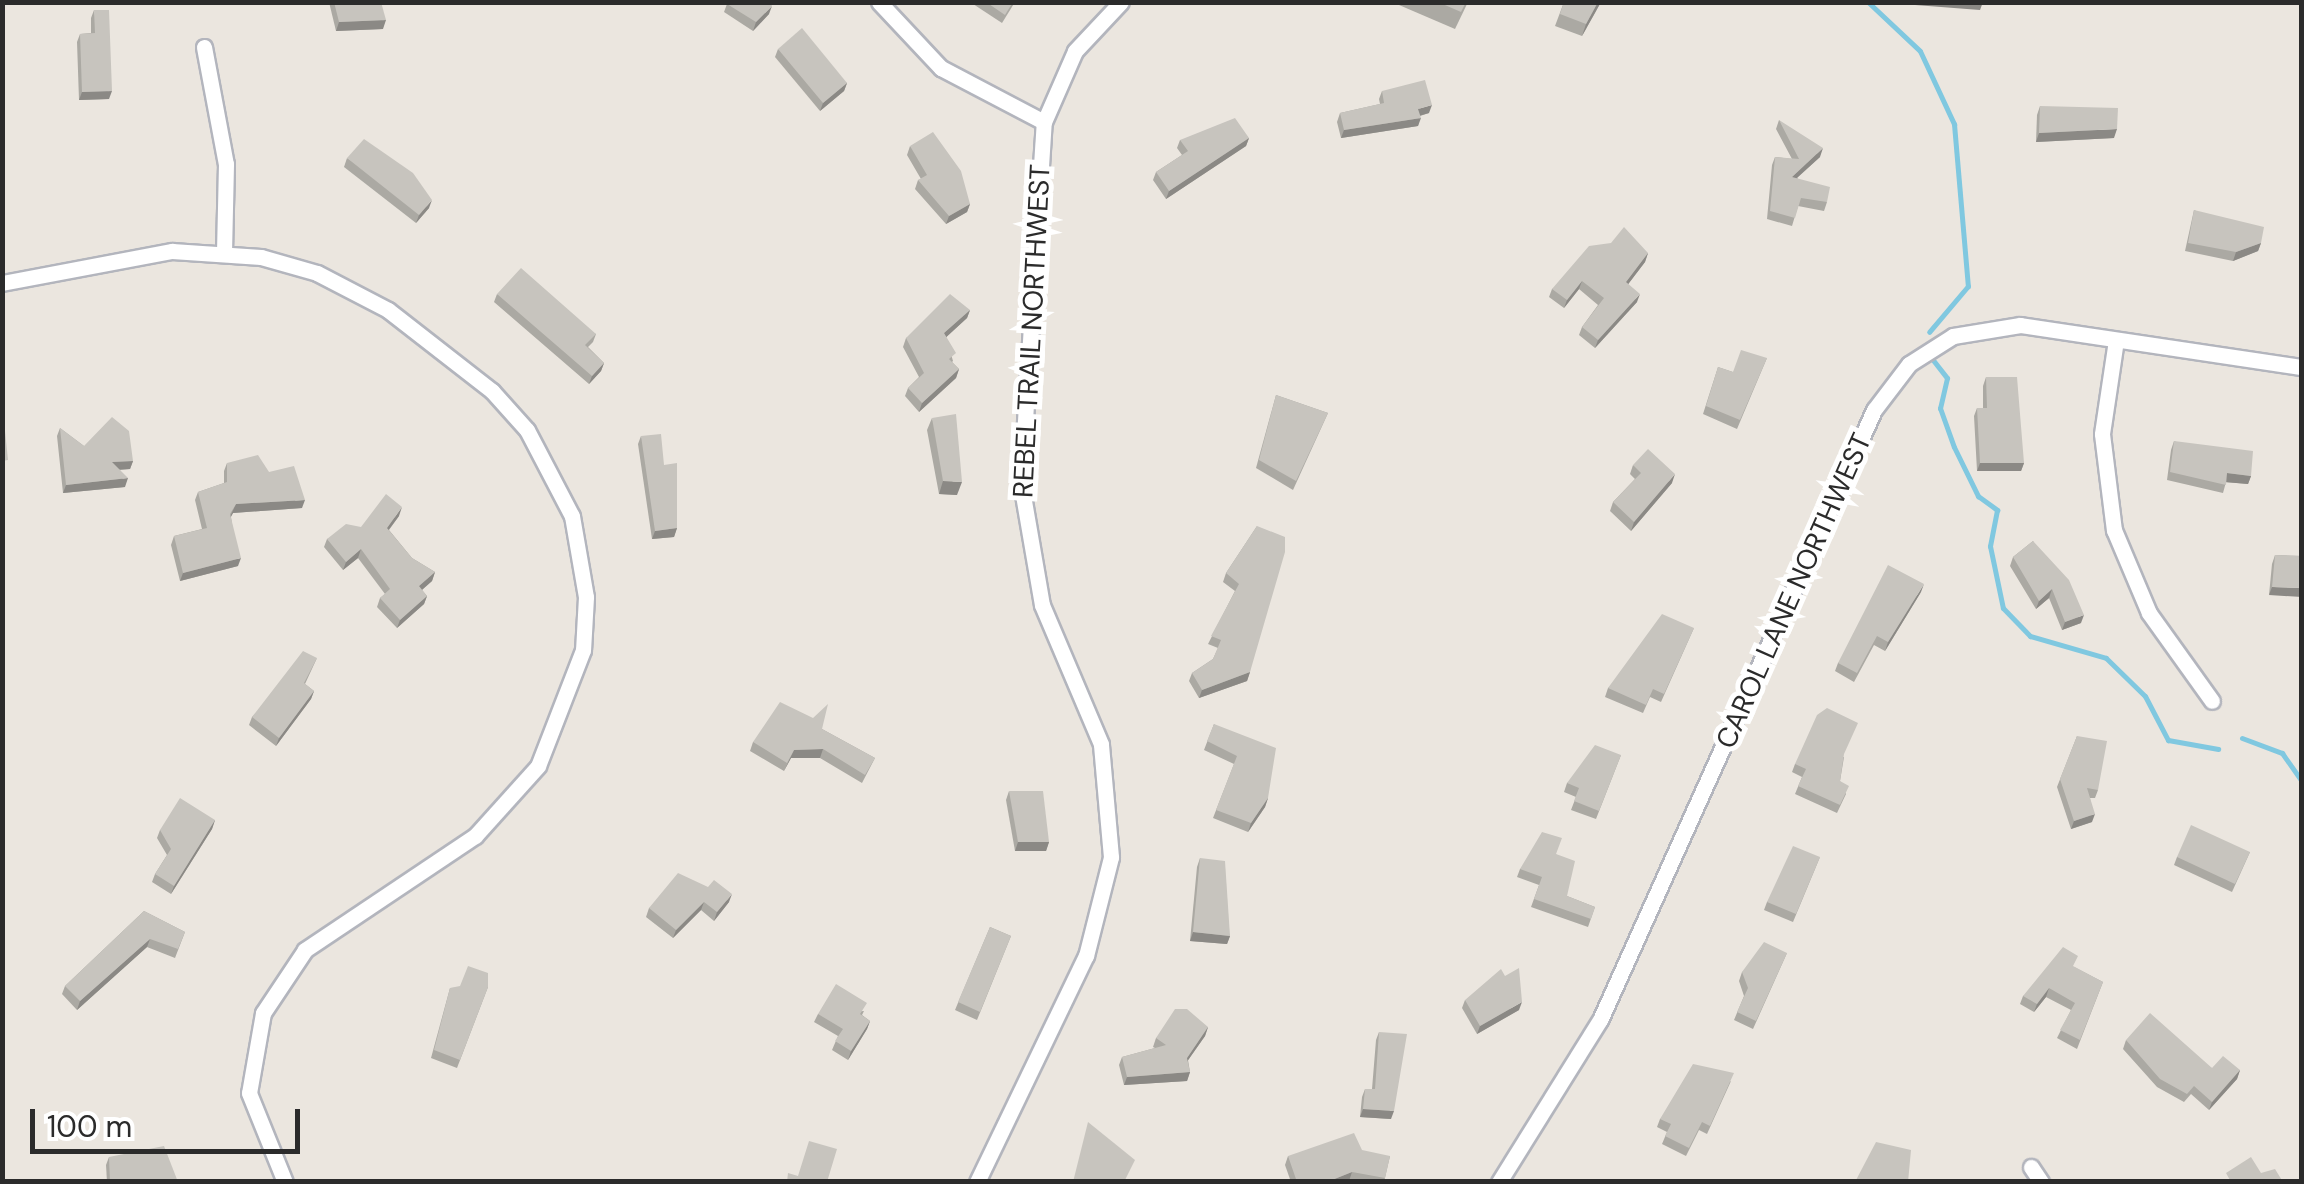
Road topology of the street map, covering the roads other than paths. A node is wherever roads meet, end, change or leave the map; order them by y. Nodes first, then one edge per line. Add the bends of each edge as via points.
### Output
1 (878, 2) edge
2 (1122, 2) edge
3 (204, 47) dead end
4 (1044, 122) junction
5 (224, 252) junction
6 (2, 283) edge
7 (2116, 340) junction
8 (2302, 367) edge
9 (2212, 701) dead end
10 (2031, 1167) dead end
11 (285, 1182) edge
12 (977, 1182) edge
13 (1499, 1182) edge
14 (2041, 1182) edge

1 - 4 street via 941,68
2 - 4 street, REBEL TRAIL NORTHWEST via 1076,51
3 - 5 street via 224,146
4 - 12 street, REBEL TRAIL NORTHWEST via 1022,444 1026,537 1042,605 1101,744 1110,858 1086,956
5 - 6 street via 121,257
5 - 11 street via 350,288 492,392 556,474 586,596 576,681 527,781 475,836 318,938 273,991 249,1093
7 - 8 street, CAROL LANE NORTHWEST
7 - 9 street via 2102,434 2114,530 2149,612
7 - 13 street, CAROL LANE NORTHWEST via 2020,326 1974,330 1930,348 1887,388 1637,947
10 - 14 street

